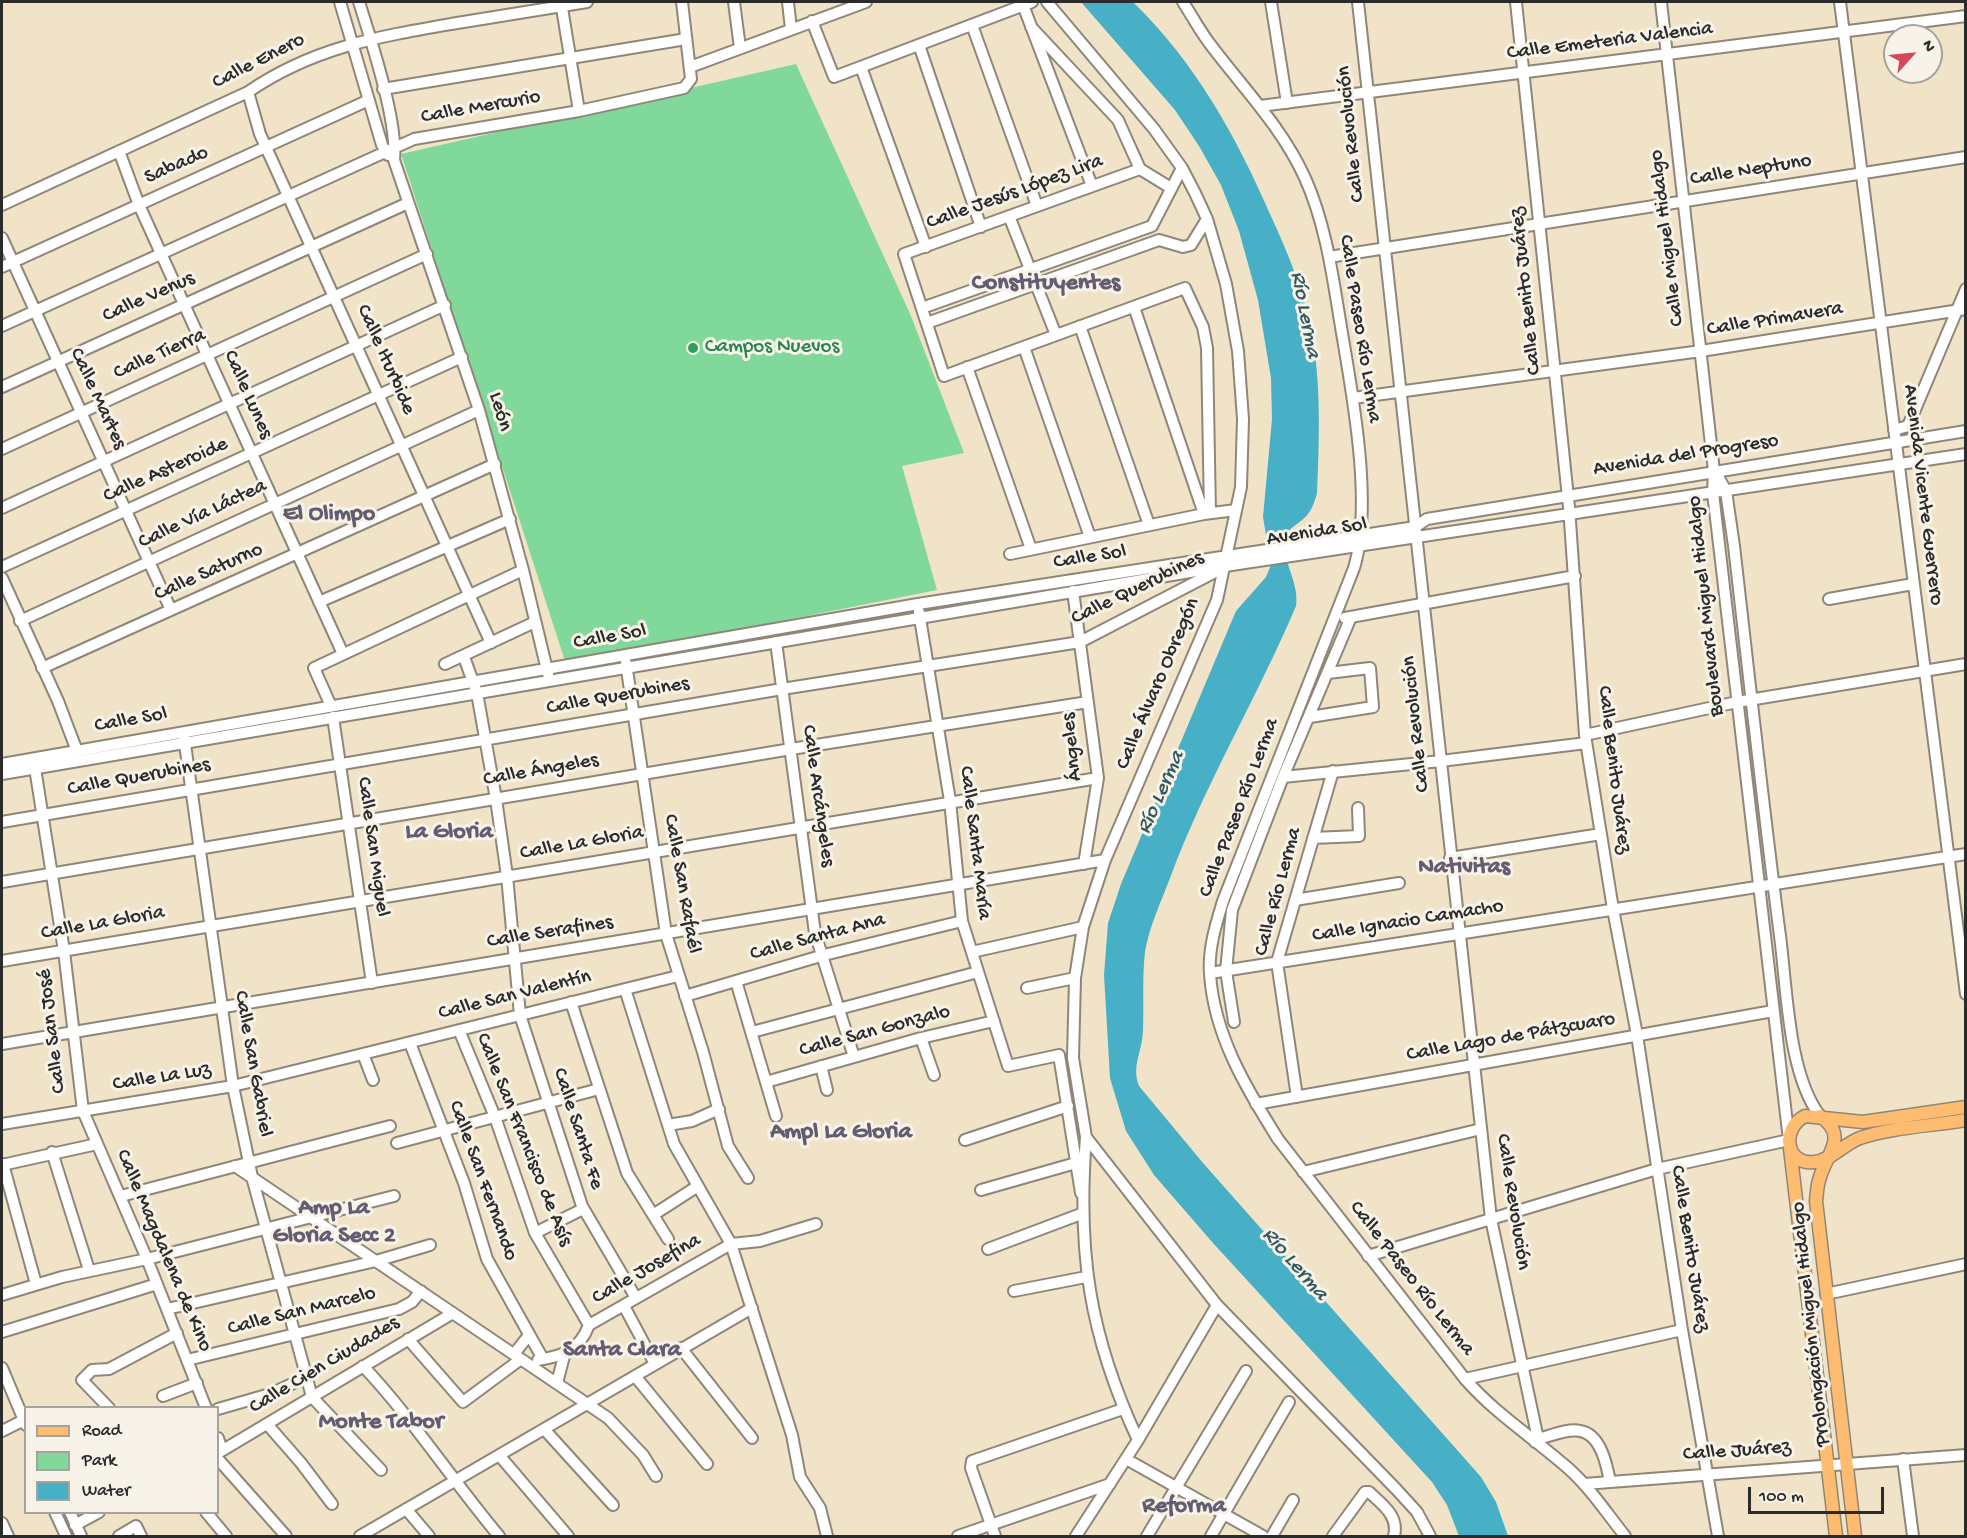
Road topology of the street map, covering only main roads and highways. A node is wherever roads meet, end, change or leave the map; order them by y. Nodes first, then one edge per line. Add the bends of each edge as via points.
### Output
1 (1965, 1107) edge
2 (1820, 1116) junction
3 (1965, 1120) edge
4 (1789, 1140) junction
5 (1831, 1154) junction
6 (1836, 1536) edge
7 (1855, 1536) edge

1 - 2 main road via 1863,1122 1841,1122
2 - 4 main road via 1798,1120 1789,1132
2 - 5 main road, Prolongación Miguel Hidalgo via 1834,1133
3 - 5 main road via 1869,1136
4 - 5 main road via 1790,1148 1801,1160 1817,1162
4 - 6 main road, Prolongación Miguel Hidalgo
5 - 7 main road, Prolongación Miguel Hidalgo via 1820,1176 1816,1201

